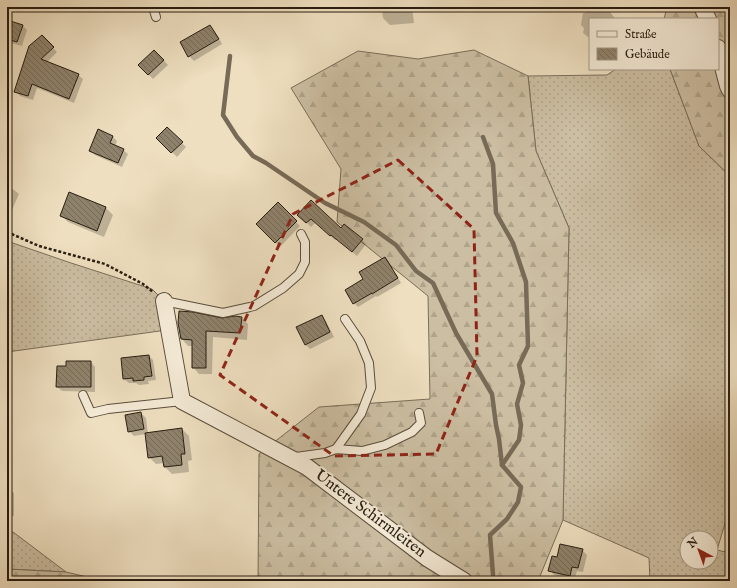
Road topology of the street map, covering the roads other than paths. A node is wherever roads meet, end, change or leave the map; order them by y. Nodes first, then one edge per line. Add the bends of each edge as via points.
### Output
1 (153, 7) edge
2 (702, 7) edge
3 (156, 17) dead end
4 (708, 18) edge
5 (719, 52) edge
6 (730, 90) edge
7 (301, 234) dead end
8 (164, 301) joint
9 (345, 320) dead end
10 (83, 395) dead end
11 (182, 401) junction
12 (419, 412) dead end
13 (336, 450) junction
14 (296, 461) junction
15 (464, 581) edge

1 - 3 lane
2 - 4 street
5 - 6 street
7 - 8 lane via 305,242 305,262 299,274 283,288 254,306 223,313
8 - 11 street
9 - 13 lane via 360,341 369,363 371,388 361,414
10 - 11 lane via 91,413
11 - 14 street, Untere Schirmleiten
12 - 13 lane, Untere Schirmleiten via 421,423 412,432 384,446 362,451
13 - 14 lane, Untere Schirmleiten via 296,457
14 - 15 street, Untere Schirmleiten via 427,558

